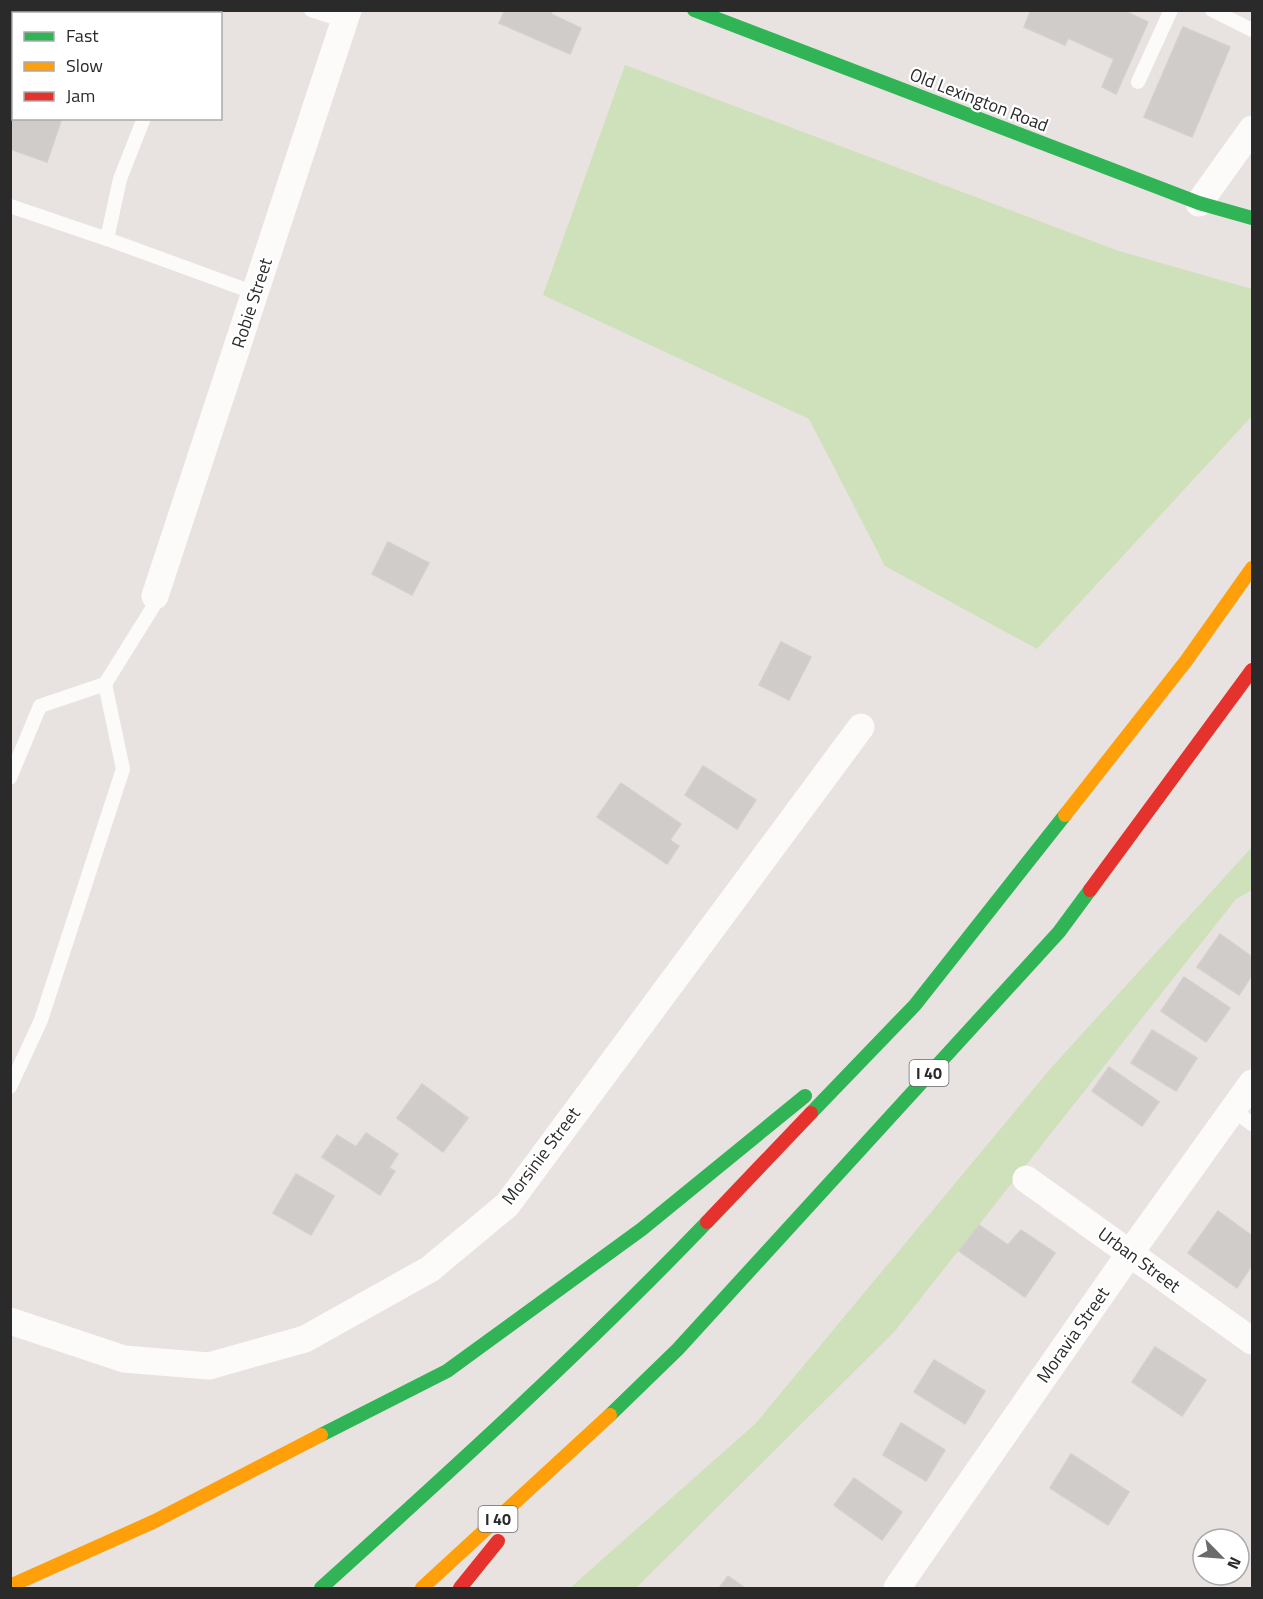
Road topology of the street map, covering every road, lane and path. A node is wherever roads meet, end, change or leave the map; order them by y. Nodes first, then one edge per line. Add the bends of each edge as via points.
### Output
1 (310, 10) edge
2 (694, 10) edge
3 (1171, 10) edge
4 (1212, 10) edge
5 (347, 16) edge
6 (1252, 30) edge
7 (1138, 82) dead end
8 (143, 120) edge
9 (1252, 129) edge
10 (1198, 203) junction
11 (10, 206) edge
12 (1252, 218) edge
13 (107, 239) junction
14 (255, 293) junction
15 (1252, 568) edge
16 (155, 596) joint
17 (1252, 669) edge
18 (105, 684) junction
19 (861, 727) dead end
20 (10, 778) edge
21 (915, 1005) junction
22 (1252, 1083) edge
23 (10, 1087) edge
24 (1243, 1117) edge
25 (1026, 1179) dead end
26 (1130, 1253) junction
27 (10, 1321) edge
28 (1252, 1341) edge
29 (574, 1449) junction
30 (10, 1586) edge
31 (321, 1588) edge
32 (422, 1588) edge
33 (460, 1588) edge
34 (897, 1588) edge

1 - 5 lane
2 - 10 main road, Old Lexington Road
3 - 7 lane
4 - 6 lane
5 - 14 street, Robie Street
8 - 13 lane via 120,179
9 - 10 street
10 - 12 main road, Old Lexington Road
11 - 13 lane
13 - 14 lane
14 - 16 street, Robie Street
15 - 21 main road via 1186,661
16 - 18 lane via 153,607
17 - 29 main road, I 40 via 1059,932 678,1349
18 - 20 lane via 40,706
18 - 23 lane via 123,769 41,1020
19 - 27 street, Morsinie Street via 507,1205 430,1269 305,1339 209,1366 124,1359
21 - 30 main road via 642,1229 447,1371 155,1521
21 - 31 main road via 652,1279 454,1468
22 - 24 street, Moravia Street
24 - 26 street, Moravia Street
25 - 26 street, Urban Street
26 - 28 street, Urban Street
26 - 34 street, Moravia Street
29 - 32 main road, I 40
29 - 33 main road

